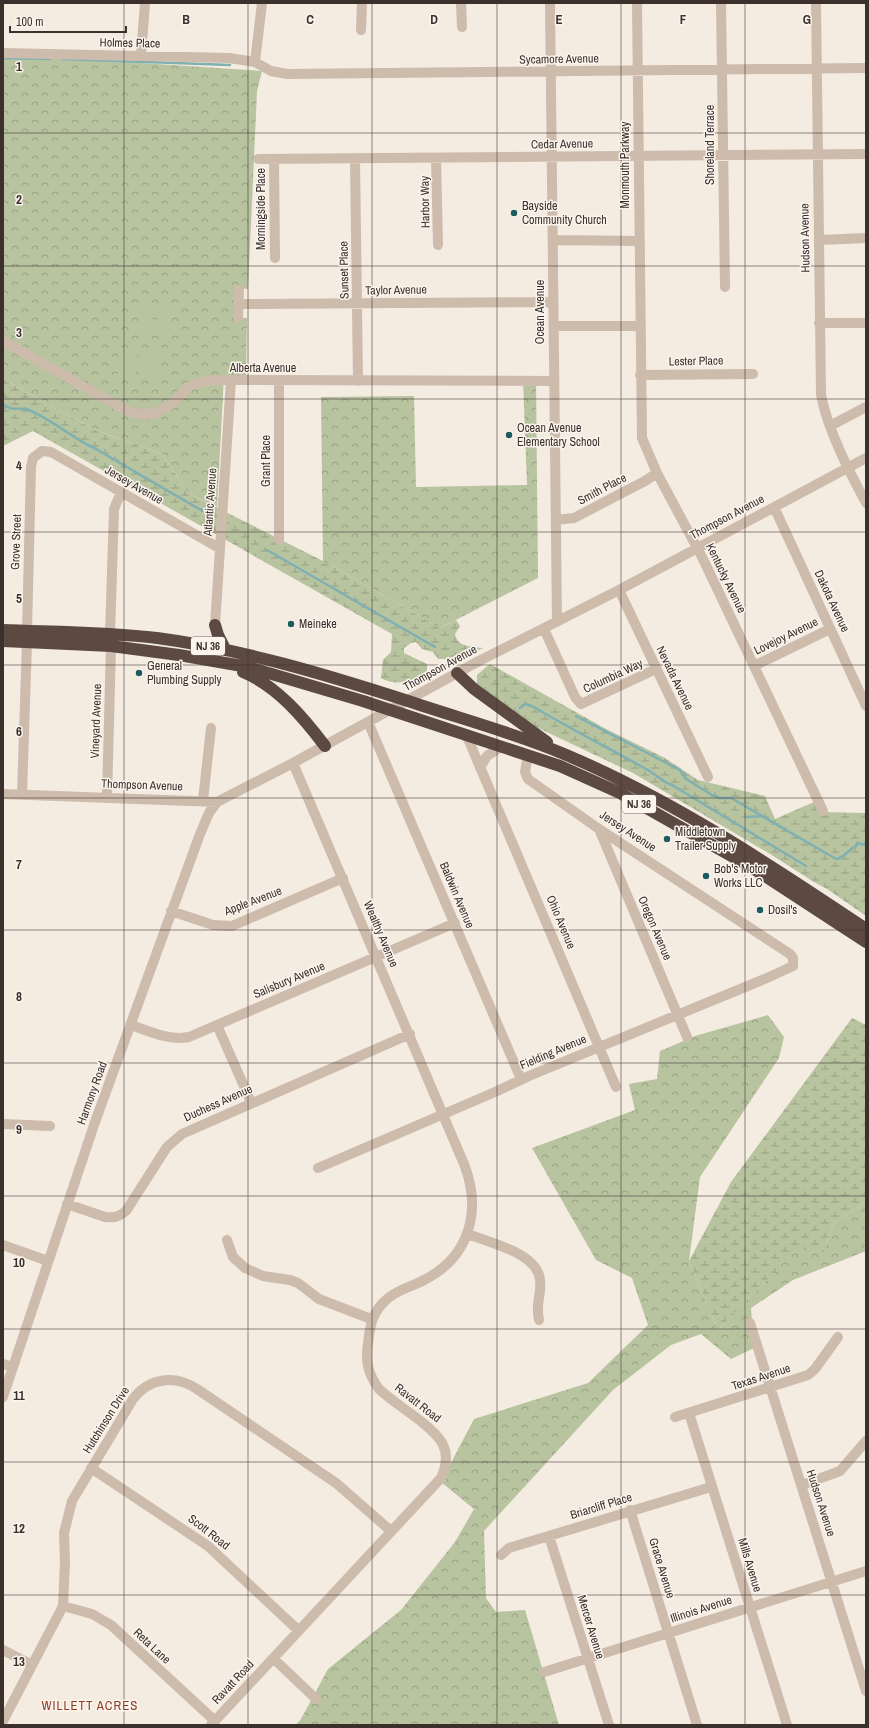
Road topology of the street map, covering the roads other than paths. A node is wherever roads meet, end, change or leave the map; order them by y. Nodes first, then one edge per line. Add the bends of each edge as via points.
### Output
1 (145, 3) edge
2 (262, 3) edge
3 (362, 3) edge
4 (461, 3) edge
5 (550, 3) edge
6 (637, 3) edge
7 (722, 3) edge
8 (816, 3) edge
9 (462, 27) dead end
10 (362, 30) dead end
11 (3, 53) edge
12 (141, 56) junction
13 (255, 62) junction
14 (817, 68) junction
15 (866, 68) edge
16 (723, 70) junction
17 (637, 71) junction
18 (551, 72) junction
19 (723, 154) junction
20 (818, 154) junction
21 (866, 154) edge
22 (638, 156) junction
23 (552, 157) junction
24 (436, 158) junction
25 (258, 159) dead end
26 (355, 159) junction
27 (274, 160) junction
28 (866, 238) edge
29 (553, 240) junction
30 (639, 240) junction
31 (819, 240) junction
32 (438, 245) dead end
33 (275, 258) dead end
34 (725, 287) dead end
35 (239, 290) dead end
36 (553, 302) junction
37 (357, 303) junction
38 (239, 304) junction
39 (238, 317) dead end
40 (819, 323) junction
41 (866, 323) edge
42 (554, 326) junction
43 (640, 326) junction
44 (3, 341) edge
45 (753, 374) dead end
46 (640, 375) junction
47 (231, 380) junction
48 (278, 381) junction
49 (358, 381) junction
50 (554, 381) junction
51 (866, 407) edge
52 (830, 426) junction
53 (36, 455) joint
54 (866, 458) edge
55 (848, 467) junction
56 (657, 473) junction
57 (122, 492) junction
58 (866, 503) edge
59 (774, 507) junction
60 (556, 520) junction
61 (279, 540) dead end
62 (220, 548) junction
63 (697, 548) junction
64 (619, 590) junction
65 (557, 622) junction
66 (215, 625) junction
67 (544, 628) junction
68 (830, 629) junction
69 (3, 630) edge
70 (27, 637) junction
71 (111, 640) junction
72 (3, 641) edge
73 (199, 644) junction
74 (225, 649) junction
75 (218, 662) junction
76 (754, 666) junction
77 (656, 669) junction
78 (457, 673) junction
79 (407, 701) junction
80 (866, 706) edge
81 (391, 710) junction
82 (368, 722) junction
83 (211, 728) dead end
84 (466, 734) junction
85 (325, 746) junction
86 (502, 746) junction
87 (562, 753) junction
88 (528, 755) junction
89 (293, 763) junction
90 (480, 768) junction
91 (708, 777) dead end
92 (3, 794) edge
93 (22, 794) junction
94 (107, 797) junction
95 (203, 800) junction
96 (217, 802) junction
97 (822, 811) dead end
98 (599, 828) junction
99 (343, 878) junction
100 (171, 911) junction
101 (455, 923) junction
102 (866, 929) edge
103 (866, 942) edge
104 (377, 956) junction
105 (793, 958) joint
106 (678, 1014) junction
107 (131, 1025) junction
108 (217, 1025) junction
109 (410, 1034) junction
110 (687, 1037) dead end
111 (600, 1047) junction
112 (521, 1079) junction
113 (616, 1087) dead end
114 (251, 1102) junction
115 (444, 1114) junction
116 (3, 1124) edge
117 (50, 1126) dead end
118 (318, 1168) dead end
119 (67, 1204) junction
120 (468, 1234) junction
121 (227, 1240) dead end
122 (3, 1245) edge
123 (48, 1261) junction
124 (371, 1319) junction
125 (539, 1320) dead end
126 (750, 1323) dead end
127 (838, 1337) dead end
128 (3, 1364) edge
129 (13, 1367) junction
130 (771, 1387) junction
131 (3, 1397) edge
132 (689, 1413) junction
133 (675, 1417) dead end
134 (866, 1441) edge
135 (91, 1468) junction
136 (802, 1485) junction
137 (711, 1487) junction
138 (630, 1510) junction
139 (390, 1532) junction
140 (549, 1536) junction
141 (501, 1555) dead end
142 (866, 1571) edge
143 (832, 1582) junction
144 (63, 1606) junction
145 (750, 1607) junction
146 (299, 1630) junction
147 (669, 1633) junction
148 (3, 1650) edge
149 (274, 1658) junction
150 (588, 1658) junction
151 (32, 1665) junction
152 (544, 1672) dead end
153 (864, 1679) edge
154 (866, 1691) edge
155 (316, 1699) dead end
156 (3, 1721) edge
157 (213, 1723) edge
158 (609, 1725) edge
159 (698, 1725) edge
160 (786, 1725) edge

1 - 12 street
2 - 13 street
3 - 10 street
4 - 9 street
5 - 18 street, Ocean Avenue
6 - 17 street, Monmouth Parkway
7 - 16 street, Shoreland Terrace
8 - 14 street, Hudson Avenue
11 - 12 street, Holmes Place
12 - 13 street, Holmes Place via 229,58
13 - 18 street, Sycamore Avenue via 271,71 287,74
14 - 15 street, Sycamore Avenue
14 - 16 street, Sycamore Avenue
14 - 20 street, Hudson Avenue
16 - 17 street, Sycamore Avenue
16 - 19 street, Shoreland Terrace
17 - 18 street, Sycamore Avenue
17 - 22 street, Monmouth Parkway
18 - 23 street, Ocean Avenue
19 - 20 street, Cedar Avenue
19 - 22 street, Cedar Avenue
19 - 34 street, Shoreland Terrace
20 - 21 street, Cedar Avenue
20 - 31 street, Hudson Avenue
22 - 23 street, Cedar Avenue
22 - 30 street, Monmouth Parkway
23 - 24 street, Cedar Avenue
23 - 29 street, Ocean Avenue
24 - 26 street, Cedar Avenue
24 - 32 street, Harbor Way
25 - 27 street, Cedar Avenue
26 - 27 street, Cedar Avenue
26 - 37 street, Sunset Place
27 - 33 street, Morningside Place
28 - 31 street
29 - 30 street
29 - 36 street, Ocean Avenue
30 - 43 street, Monmouth Parkway
31 - 40 street, Hudson Avenue
35 - 38 street
36 - 37 street, Taylor Avenue
36 - 42 street, Ocean Avenue
37 - 38 street, Taylor Avenue
37 - 49 street, Sunset Place
38 - 39 street
40 - 41 street
40 - 52 street, Hudson Avenue via 820,395
42 - 43 street
42 - 50 street, Ocean Avenue
43 - 46 street, Kentucky Avenue
44 - 47 street, Alberta Avenue via 128,411 142,416 162,410 199,382
45 - 46 street, Lester Place
46 - 56 street, Kentucky Avenue via 642,438
47 - 48 street, Alberta Avenue
47 - 62 street, Atlantic Avenue
48 - 49 street, Alberta Avenue
48 - 61 street, Grant Place
49 - 50 street, Alberta Avenue
50 - 60 street, Ocean Avenue
51 - 52 street
52 - 55 street, Hudson Avenue
53 - 57 street, Jersey Avenue via 42,451 51,452
53 - 70 street, Grove Street via 31,467
54 - 55 street, Thompson Avenue
55 - 58 street, Hudson Avenue
55 - 59 street, Thompson Avenue
56 - 60 street, Smith Place via 574,518
56 - 63 street, Kentucky Avenue
57 - 62 street, Jersey Avenue
57 - 71 street, Vineyard Avenue via 114,509
59 - 63 street, Thompson Avenue
59 - 68 street, Dakota Avenue
60 - 65 street, Ocean Avenue
62 - 66 street, Atlantic Avenue
63 - 64 street, Thompson Avenue
63 - 76 street, Kentucky Avenue
64 - 65 street, Thompson Avenue
64 - 77 street, Nevada Avenue
65 - 67 street, Thompson Avenue
66 - 73 highway
66 - 74 highway
67 - 77 street, Columbia Way via 575,697 581,704
67 - 78 street, Thompson Avenue
68 - 76 street, Lovejoy Avenue
68 - 80 street, Dakota Avenue
69 - 70 highway, NJ 36
70 - 71 highway, NJ 36
70 - 72 highway, NJ 36
70 - 93 street, Grove Street
71 - 73 highway, NJ 36
71 - 75 highway, NJ 36
71 - 94 street, Vineyard Avenue
73 - 74 highway, NJ 36
74 - 79 highway, NJ 36 via 321,674
75 - 81 highway, NJ 36 via 248,667
75 - 85 highway via 265,683 312,729
76 - 97 street, Kentucky Avenue
77 - 91 street, Nevada Avenue
78 - 79 street, Thompson Avenue
78 - 87 highway via 521,725
79 - 81 street, Thompson Avenue
79 - 87 highway, NJ 36 via 494,728
81 - 82 street, Thompson Avenue
81 - 84 highway, NJ 36
82 - 85 street, Thompson Avenue
82 - 101 street, Baldwin Avenue
83 - 95 street
84 - 86 highway, NJ 36
84 - 90 street, Ohio Avenue
85 - 89 street, Thompson Avenue
86 - 88 highway, NJ 36
86 - 90 street via 487,756
87 - 102 highway, NJ 36 via 637,788 698,821
88 - 98 street, Jersey Avenue via 525,772 528,779
88 - 103 highway, NJ 36 via 584,776 690,832 751,867
89 - 96 street, Thompson Avenue
89 - 99 street, Wealthy Avenue
90 - 111 street, Ohio Avenue
92 - 93 street, Thompson Avenue
93 - 94 street, Thompson Avenue
94 - 95 street, Thompson Avenue
95 - 96 street, Thompson Avenue
96 - 100 street, Harmony Road via 204,822
98 - 105 street, Jersey Avenue
98 - 106 street, Oregon Avenue
99 - 100 street, Apple Avenue via 232,926 213,926
99 - 104 street, Wealthy Avenue
100 - 107 street, Harmony Road
101 - 104 street, Salisbury Avenue
101 - 112 street, Baldwin Avenue
104 - 108 street, Salisbury Avenue
104 - 109 street, Wealthy Avenue
105 - 106 street, Fielding Avenue via 793,966 788,969
106 - 110 street, Oregon Avenue
106 - 111 street, Fielding Avenue
107 - 108 street, Salisbury Avenue via 175,1038 189,1037
107 - 119 street, Harmony Road
108 - 114 street
109 - 114 street, Duchess Avenue
109 - 115 street, Wealthy Avenue
111 - 112 street, Fielding Avenue
111 - 113 street, Ohio Avenue
112 - 115 street, Fielding Avenue
114 - 119 street, Duchess Avenue via 188,1130 176,1138 167,1147 126,1211 120,1215 105,1217
115 - 118 street, Fielding Avenue
115 - 120 street, Ravatt Road via 471,1182 473,1202
116 - 117 street
119 - 123 street, Harmony Road
120 - 124 street, Ravatt Road via 445,1266 425,1280 390,1296
120 - 125 street via 523,1256 534,1264 541,1282 536,1304
121 - 124 street via 233,1257 245,1268 263,1276 294,1282 319,1299
122 - 123 street
123 - 129 street, Harmony Road
124 - 139 street, Ravatt Road via 366,1357 372,1380 383,1392 436,1433 446,1453 445,1469 441,1478
126 - 130 street, Hudson Avenue
127 - 130 street, Texas Avenue via 808,1375
128 - 129 street
129 - 131 street, Harmony Road
130 - 132 street, Texas Avenue
130 - 136 street, Hudson Avenue
132 - 133 street, Texas Avenue
132 - 137 street, Mills Avenue
134 - 136 street via 840,1471
135 - 139 street, Hutchinson Drive via 137,1393 159,1380 180,1380 336,1483
135 - 144 street, Hutchinson Drive via 72,1501 65,1522
135 - 146 street, Scott Road via 208,1546
136 - 143 street, Hudson Avenue
137 - 138 street, Briarcliff Place
137 - 145 street, Mills Avenue
138 - 140 street, Briarcliff Place
138 - 147 street, Grace Avenue
139 - 146 street, Ravatt Road
140 - 141 street, Briarcliff Place via 509,1548
140 - 150 street, Mercer Avenue
142 - 143 street, Illinois Avenue
143 - 145 street, Illinois Avenue
143 - 153 street, Hudson Avenue
144 - 151 street, Hutchinson Drive
144 - 157 street, Reta Lane via 92,1614 111,1625
145 - 147 street, Illinois Avenue
145 - 160 street, Mills Avenue
146 - 149 street, Ravatt Road
147 - 150 street, Illinois Avenue
147 - 159 street, Grace Avenue
148 - 151 street
149 - 155 street
149 - 157 street, Ravatt Road
150 - 152 street, Illinois Avenue
150 - 158 street, Mercer Avenue
151 - 156 street, Hutchinson Drive
153 - 154 street, Hudson Avenue

